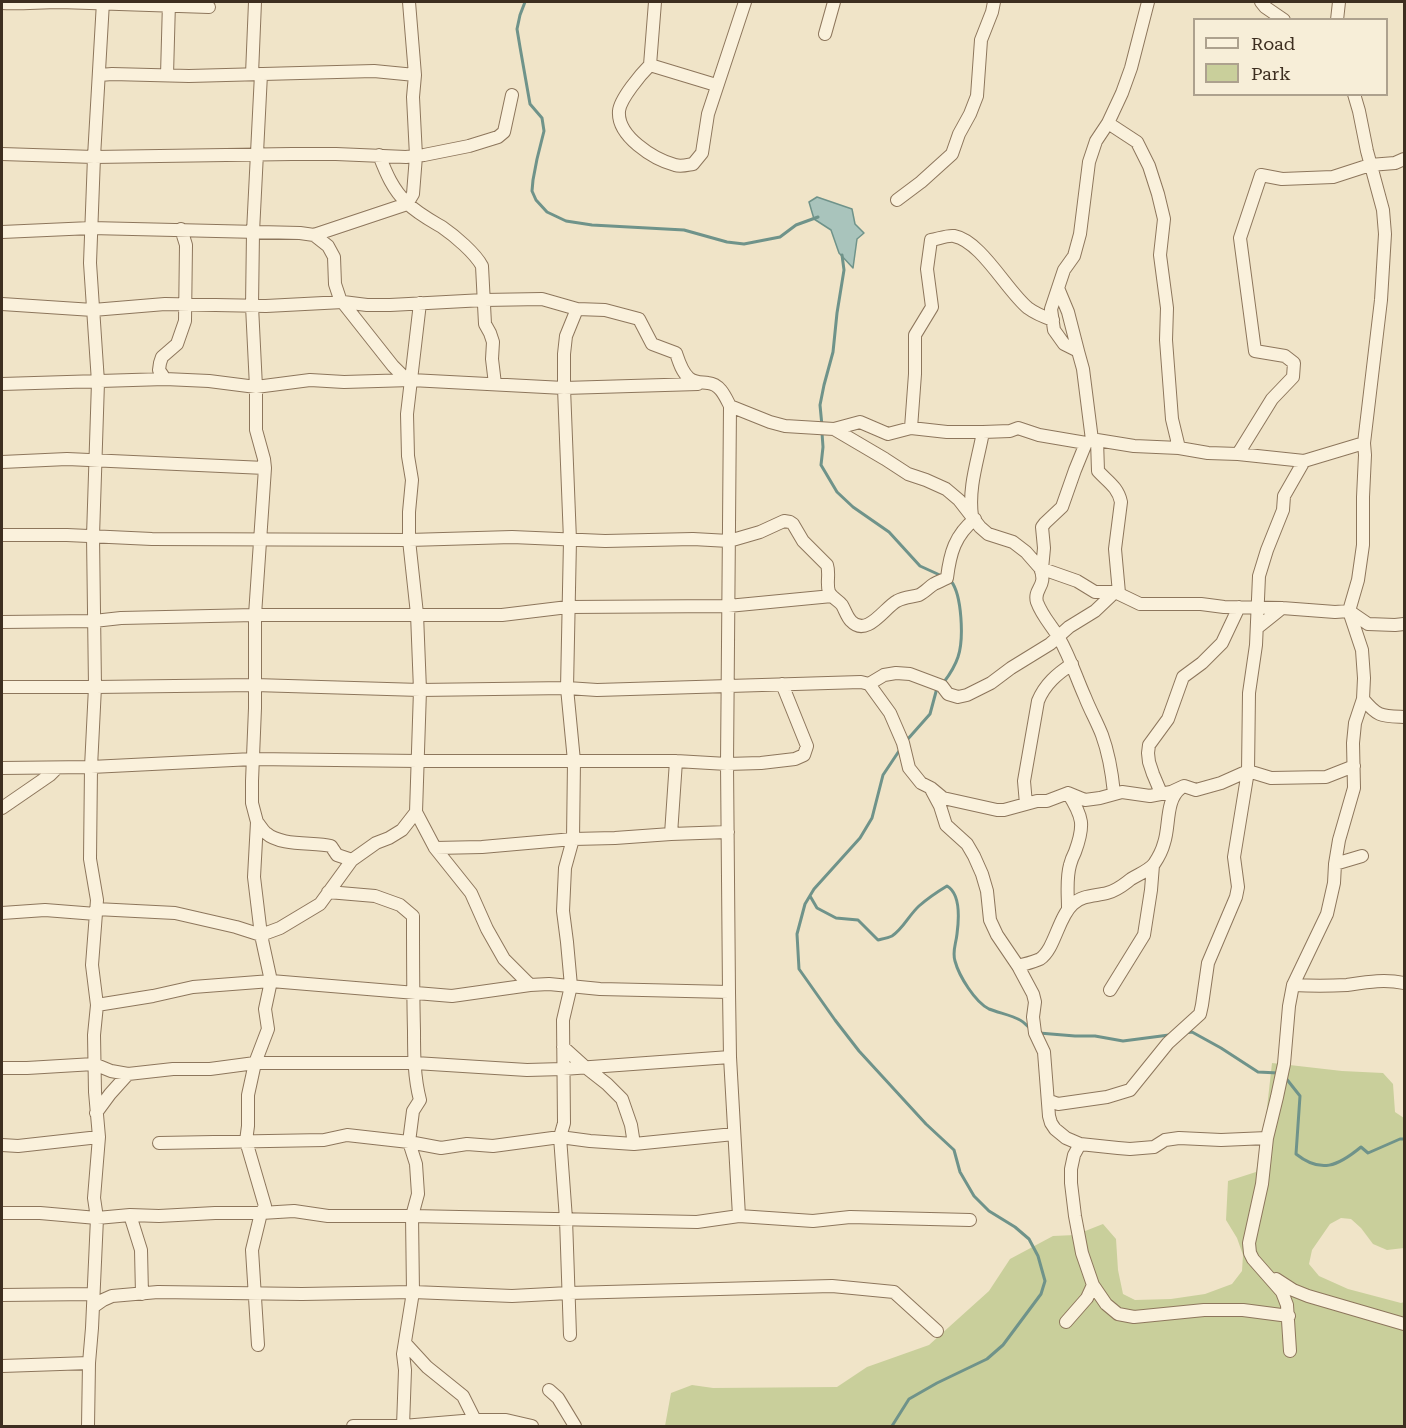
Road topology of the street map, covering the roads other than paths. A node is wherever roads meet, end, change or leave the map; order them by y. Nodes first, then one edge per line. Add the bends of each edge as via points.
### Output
1 (103, 2) edge
2 (255, 2) edge
3 (409, 2) edge
4 (655, 2) edge
5 (745, 2) edge
6 (834, 2) edge
7 (994, 2) edge
8 (1148, 2) edge
9 (1261, 2) edge
10 (1339, 2) edge
11 (2, 3) edge
12 (169, 4) edge
13 (209, 7) dead end
14 (1281, 18) edge
15 (1337, 18) edge
16 (825, 34) dead end
17 (650, 65) junction
18 (257, 74) junction
19 (100, 75) junction
20 (166, 75) junction
21 (219, 75) dead end
22 (416, 75) junction
23 (716, 85) junction
24 (512, 94) dead end
25 (1355, 96) edge
26 (1108, 123) junction
27 (2, 154) edge
28 (257, 155) junction
29 (379, 155) junction
30 (416, 156) junction
31 (93, 157) junction
32 (1404, 159) edge
33 (1370, 165) junction
34 (897, 200) dead end
35 (407, 204) junction
36 (91, 228) junction
37 (181, 229) junction
38 (2, 232) edge
39 (253, 232) junction
40 (314, 235) junction
41 (1058, 288) junction
42 (483, 300) junction
43 (343, 302) junction
44 (420, 303) junction
45 (2, 304) edge
46 (185, 304) junction
47 (252, 306) junction
48 (577, 309) junction
49 (93, 310) junction
50 (1053, 320) junction
51 (1078, 351) junction
52 (165, 379) junction
53 (411, 380) junction
54 (98, 382) junction
55 (712, 383) junction
56 (2, 384) edge
57 (495, 384) junction
58 (256, 387) junction
59 (564, 388) junction
60 (730, 406) junction
61 (911, 428) junction
62 (834, 429) junction
63 (983, 432) junction
64 (1092, 441) junction
65 (1364, 443) junction
66 (1179, 448) junction
67 (1238, 454) junction
68 (96, 461) junction
69 (1304, 461) junction
70 (2, 462) edge
71 (265, 468) junction
72 (973, 517) junction
73 (2, 535) edge
74 (93, 536) junction
75 (260, 538) junction
76 (409, 540) junction
77 (570, 540) junction
78 (729, 541) junction
79 (1041, 568) junction
80 (1117, 592) junction
81 (832, 596) junction
82 (728, 606) junction
83 (568, 607) junction
84 (1239, 607) junction
85 (1258, 607) junction
86 (1282, 608) junction
87 (1349, 611) junction
88 (417, 614) junction
89 (255, 615) junction
90 (94, 621) junction
91 (2, 622) edge
92 (1404, 624) edge
93 (1257, 628) junction
94 (1058, 636) junction
95 (1072, 664) junction
96 (782, 684) junction
97 (869, 684) junction
98 (255, 685) junction
99 (727, 685) junction
100 (2, 687) edge
101 (94, 687) junction
102 (567, 688) junction
103 (420, 690) junction
104 (1363, 699) junction
105 (1404, 717) edge
106 (253, 759) junction
107 (418, 761) junction
108 (574, 761) junction
109 (676, 761) junction
110 (727, 764) junction
111 (1354, 765) junction
112 (91, 767) junction
113 (2, 768) edge
114 (57, 768) junction
115 (1248, 771) junction
116 (1184, 786) junction
117 (931, 788) junction
118 (1068, 793) junction
119 (1114, 793) junction
120 (1161, 793) junction
121 (1026, 804) junction
122 (2, 808) edge
123 (416, 812) junction
124 (257, 822) junction
125 (728, 832) junction
126 (671, 834) junction
127 (573, 839) junction
128 (435, 848) junction
129 (1362, 856) dead end
130 (352, 860) junction
131 (1335, 864) junction
132 (1153, 865) junction
133 (328, 892) junction
134 (1068, 909) junction
135 (96, 912) junction
136 (2, 913) edge
137 (261, 935) junction
138 (1018, 966) junction
139 (271, 981) junction
140 (1404, 983) edge
141 (530, 985) junction
142 (1293, 985) junction
143 (571, 986) junction
144 (1110, 990) dead end
145 (412, 992) junction
146 (729, 992) junction
147 (97, 1005) junction
148 (563, 1047) junction
149 (730, 1057) junction
150 (415, 1063) junction
151 (94, 1064) junction
152 (255, 1064) junction
153 (586, 1067) junction
154 (2, 1068) edge
155 (563, 1069) junction
156 (128, 1074) junction
157 (1048, 1099) junction
158 (96, 1113) junction
159 (734, 1134) junction
160 (99, 1137) junction
161 (560, 1137) junction
162 (1267, 1138) junction
163 (246, 1141) junction
164 (409, 1142) junction
165 (159, 1143) dead end
166 (634, 1144) junction
167 (1080, 1144) junction
168 (2, 1145) edge
169 (2, 1213) edge
170 (261, 1213) junction
171 (130, 1215) junction
172 (412, 1216) junction
173 (739, 1216) junction
174 (97, 1218) junction
175 (566, 1219) junction
176 (970, 1220) dead end
177 (1268, 1274) junction
178 (1093, 1285) junction
179 (413, 1292) junction
180 (569, 1293) junction
181 (93, 1294) junction
182 (142, 1294) junction
183 (256, 1294) junction
184 (2, 1295) edge
185 (93, 1307) junction
186 (1289, 1316) junction
187 (1066, 1322) dead end
188 (1404, 1324) edge
189 (937, 1331) dead end
190 (570, 1335) dead end
191 (405, 1343) junction
192 (258, 1344) dead end
193 (1290, 1351) dead end
194 (88, 1363) junction
195 (2, 1366) edge
196 (549, 1390) dead end
197 (475, 1420) junction
198 (404, 1425) edge
199 (88, 1426) edge
200 (353, 1426) edge
201 (532, 1426) edge
202 (575, 1426) edge

1 - 11 street
1 - 12 street
1 - 19 street
2 - 18 street
3 - 22 street
4 - 17 street
5 - 23 street
6 - 16 street
7 - 34 street via 981,40 977,96 952,154
8 - 26 street via 1131,68
9 - 14 street
10 - 15 street
12 - 13 street
12 - 20 street
17 - 23 street
17 - 23 street via 635,80 618,109 622,128 646,153 677,166 693,164 702,153
18 - 20 street
18 - 21 street
18 - 22 street via 374,71
18 - 28 street
19 - 20 street
19 - 31 street
22 - 30 street
24 - 30 street via 504,132 498,137
25 - 33 street
26 - 41 street via 1089,162 1080,234
26 - 66 street via 1137,142 1149,166 1164,219 1160,255 1167,308 1172,419
27 - 31 street
28 - 29 street
28 - 31 street
28 - 39 street
29 - 30 street
29 - 35 street via 392,185
30 - 35 street via 413,194
31 - 36 street
32 - 33 street
33 - 65 street via 1383,210 1385,246
33 - 67 street via 1333,177 1261,175 1240,238 1255,351 1285,356 1294,363 1293,377 1272,399
35 - 40 street
35 - 42 street via 480,261
36 - 37 street
36 - 38 street
36 - 49 street
37 - 39 street
37 - 46 street via 186,245
39 - 40 street
39 - 47 street
40 - 43 street via 334,257 335,285
41 - 50 street via 1051,309
41 - 51 street
42 - 44 street
42 - 48 street via 542,299
42 - 57 street via 485,324 493,342
43 - 44 street
43 - 47 street
43 - 53 street via 393,366
44 - 53 street
45 - 49 street
46 - 47 street
46 - 49 street
46 - 52 street via 185,321 177,344 160,363 159,370
47 - 58 street
48 - 55 street via 605,310 639,319 652,344 676,353 688,377
48 - 59 street via 566,336
49 - 54 street
50 - 51 street via 1054,330 1064,344
50 - 61 street via 1026,306 968,242 953,235 931,240 927,269 932,307 915,336
51 - 64 street
52 - 54 street
52 - 58 street
53 - 57 street
53 - 58 street via 303,380
53 - 76 street via 407,414 412,480
54 - 56 street
54 - 68 street
55 - 59 street
55 - 60 street via 723,392
57 - 59 street
58 - 71 street via 256,430
59 - 77 street
60 - 62 street via 785,426
60 - 78 street
61 - 62 street via 888,434 860,422
61 - 63 street
62 - 72 street via 908,474 946,489
63 - 64 street via 1018,428 1039,435
63 - 72 street via 972,484
64 - 66 street
64 - 79 street via 1077,464 1062,507 1042,527
64 - 80 street via 1098,471 1114,486 1121,502 1115,549
65 - 69 street
65 - 87 street via 1362,545
66 - 67 street
67 - 69 street
68 - 70 street
68 - 71 street
68 - 74 street
69 - 85 street via 1284,496 1263,562
71 - 75 street
72 - 79 street via 988,534 1020,546
72 - 81 street via 950,556 947,578 920,594 896,601 870,624 852,622
73 - 74 street
74 - 75 street
74 - 90 street
75 - 76 street
75 - 89 street
76 - 77 street
76 - 88 street
77 - 78 street
77 - 83 street
78 - 81 street via 790,522 827,565
78 - 82 street
79 - 80 street via 1095,592
79 - 94 street via 1043,578 1037,601
80 - 84 street via 1140,604
80 - 94 street
81 - 82 street
82 - 83 street
82 - 99 street
83 - 88 street via 502,615
83 - 102 street
84 - 85 street
84 - 120 street via 1222,643 1183,677 1168,719 1149,745 1149,762
85 - 86 street
85 - 93 street
86 - 87 street
86 - 93 street
87 - 92 street via 1368,624
87 - 104 street via 1362,650
88 - 89 street
88 - 103 street
89 - 90 street
89 - 98 street
90 - 91 street
90 - 101 street
93 - 115 street via 1249,693
94 - 95 street
94 - 97 street via 992,683 958,697 948,694 942,686 910,674 884,675
95 - 119 street via 1101,733
95 - 121 street via 1050,681 1038,701 1024,781
96 - 97 street
96 - 99 street
96 - 110 street via 807,746 804,755
97 - 117 street via 891,713 909,768 921,783
98 - 101 street
98 - 103 street
98 - 106 street
99 - 102 street
99 - 110 street
100 - 101 street
101 - 112 street
102 - 103 street
102 - 108 street
103 - 107 street
104 - 105 street via 1375,714
104 - 111 street via 1355,723
106 - 107 street
106 - 112 street
106 - 124 street via 252,803
107 - 108 street
107 - 123 street
108 - 109 street
108 - 127 street
109 - 110 street
109 - 126 street
110 - 125 street
111 - 115 street via 1326,777 1271,778
111 - 131 street via 1354,788
112 - 114 street
112 - 135 street via 90,859
113 - 114 street
114 - 122 street
115 - 116 street via 1196,790
115 - 157 street via 1234,858 1239,887 1208,963 1200,1014 1168,1043 1130,1090 1058,1104
116 - 120 street
116 - 132 street via 1173,796 1165,842
117 - 121 street via 943,798 997,810
117 - 138 street via 946,825 974,856 987,891 990,920
118 - 119 street via 1084,800
118 - 121 street
118 - 134 street via 1082,823 1068,872
119 - 120 street
123 - 128 street
123 - 130 street via 402,830
124 - 130 street via 267,834 282,840 331,846 337,855
124 - 137 street via 254,877
125 - 126 street
125 - 146 street
126 - 127 street
127 - 128 street
127 - 143 street via 565,868 562,911
128 - 141 street via 471,893 504,959
129 - 131 street
130 - 133 street
131 - 142 street via 1327,914
132 - 134 street via 1119,889 1085,897
132 - 144 street via 1144,935
133 - 137 street via 320,904
133 - 145 street via 375,897 400,905 413,916
134 - 138 street via 1046,953
135 - 136 street
135 - 137 street via 175,913
135 - 147 street via 92,965
137 - 139 street
138 - 157 street via 1034,994 1035,1033 1044,1052
139 - 145 street
139 - 147 street via 193,987
139 - 152 street via 264,1009 268,1029
140 - 142 street
141 - 143 street
141 - 145 street via 452,996
142 - 162 street via 1284,1064
143 - 146 street
143 - 148 street via 563,1020
145 - 150 street
146 - 149 street
147 - 151 street
148 - 153 street
148 - 155 street
149 - 153 street
149 - 159 street
150 - 152 street
150 - 155 street
150 - 164 street via 420,1100 413,1111
151 - 154 street
151 - 156 street
151 - 158 street
152 - 156 street
152 - 163 street via 248,1095
153 - 155 street
153 - 166 street via 622,1100
155 - 161 street via 564,1123
156 - 158 street
157 - 167 street via 1055,1129
158 - 160 street
159 - 166 street
159 - 173 street
160 - 168 street
160 - 174 street via 94,1198
161 - 164 street via 441,1148
161 - 166 street
161 - 175 street
162 - 167 street via 1171,1138 1154,1147 1130,1149
162 - 177 street via 1250,1253
163 - 164 street via 324,1140 347,1135
163 - 165 street
163 - 170 street via 265,1206
164 - 172 street via 416,1164 418,1194
167 - 178 street via 1072,1162 1071,1183 1080,1245
169 - 174 street
170 - 171 street
170 - 172 street
170 - 183 street via 252,1250
171 - 174 street
171 - 182 street via 141,1250
172 - 175 street
172 - 179 street
173 - 175 street via 697,1222
173 - 176 street via 813,1221 850,1217
174 - 181 street
175 - 180 street
177 - 186 street via 1282,1292
177 - 188 street via 1308,1296
178 - 186 street via 1113,1311 1125,1316 1243,1310
178 - 187 street
179 - 180 street via 512,1296
179 - 183 street
179 - 191 street
180 - 189 street via 804,1286 894,1292
180 - 190 street
181 - 184 street
181 - 185 street
182 - 183 street
182 - 185 street via 112,1296
183 - 192 street
185 - 194 street
186 - 193 street
191 - 197 street via 463,1396
191 - 198 street
194 - 195 street
194 - 199 street
196 - 202 street
197 - 198 street
197 - 201 street via 506,1420
198 - 200 street

